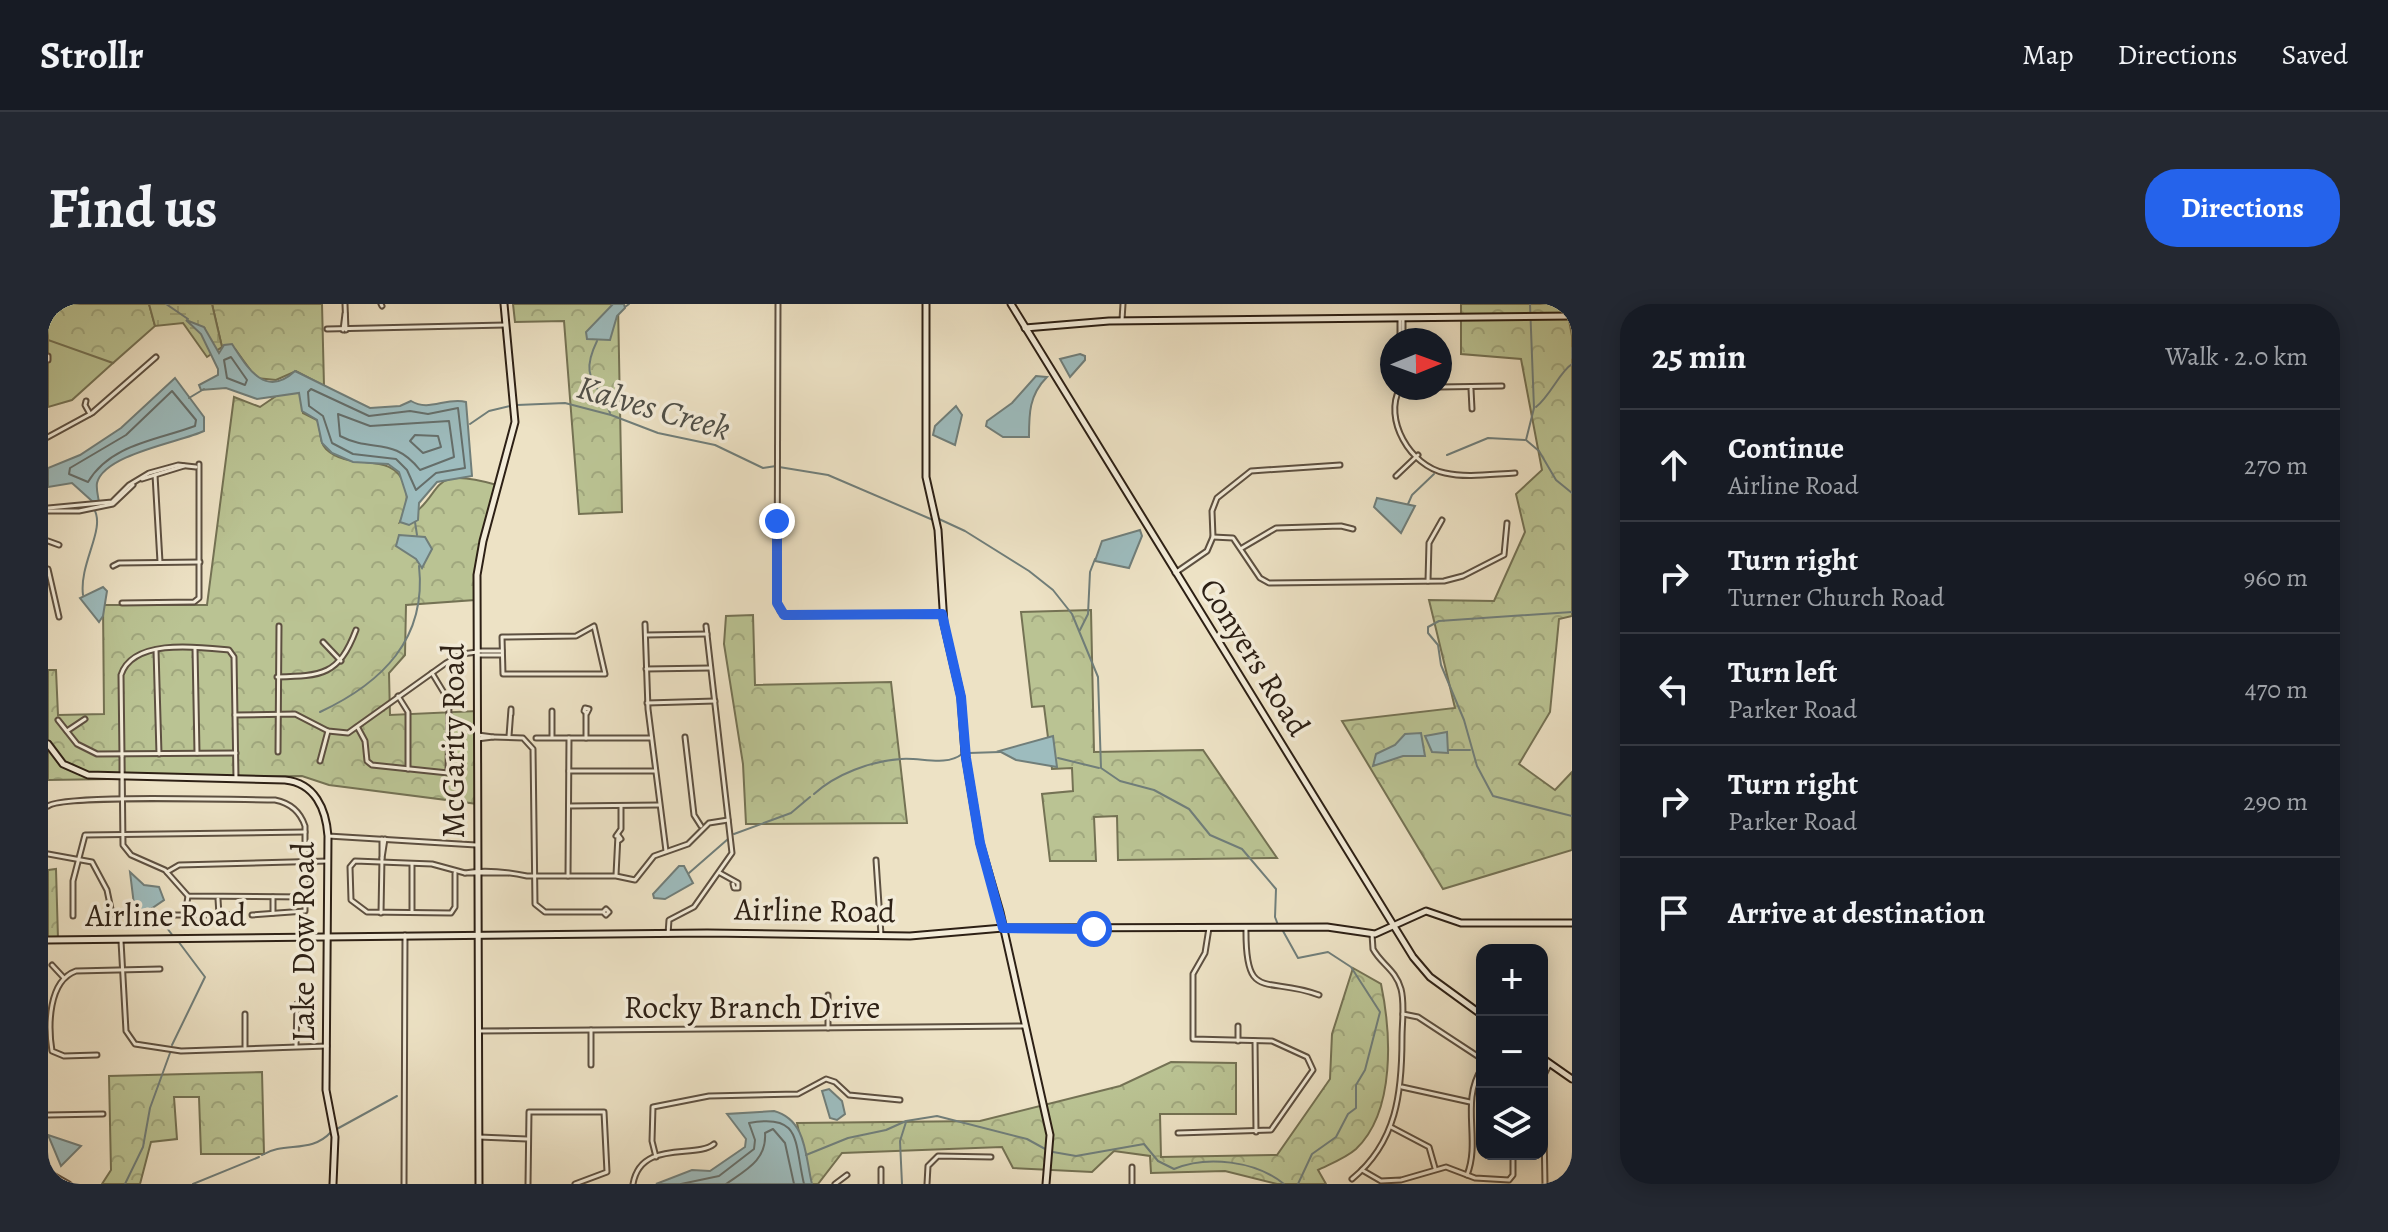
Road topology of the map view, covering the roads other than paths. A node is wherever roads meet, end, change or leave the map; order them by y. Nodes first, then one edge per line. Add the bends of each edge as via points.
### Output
1 (345, 304) edge
2 (504, 304) edge
3 (778, 304) edge
4 (926, 304) edge
5 (1011, 304) edge
6 (1123, 304) edge
7 (1572, 316) edge
8 (1122, 320) junction
9 (1401, 320) junction
10 (505, 325) junction
11 (1025, 328) junction
12 (1401, 328) edge
13 (327, 329) dead end
14 (345, 330) junction
15 (156, 357) dead end
16 (1502, 386) dead end
17 (1452, 387) edge
18 (1471, 387) junction
19 (1394, 400) edge
20 (86, 401) dead end
21 (1472, 409) dead end
22 (90, 414) junction
23 (48, 437) edge
24 (1418, 455) junction
25 (1340, 465) dead end
26 (155, 472) junction
27 (1515, 473) dead end
28 (1396, 476) dead end
29 (48, 510) edge
30 (1442, 520) dead end
31 (1507, 523) dead end
32 (1353, 529) dead end
33 (1213, 537) junction
34 (48, 541) edge
35 (59, 545) dead end
36 (1242, 548) junction
37 (160, 562) junction
38 (200, 562) junction
39 (113, 566) dead end
40 (48, 569) edge
41 (1175, 573) junction
42 (1428, 581) junction
43 (122, 603) dead end
44 (942, 614) junction
45 (59, 617) dead end
46 (645, 624) dead end
47 (279, 626) dead end
48 (706, 626) dead end
49 (356, 630) dead end
50 (707, 634) junction
51 (645, 635) junction
52 (323, 642) dead end
53 (156, 649) junction
54 (195, 649) junction
55 (477, 653) junction
56 (502, 653) junction
57 (341, 661) junction
58 (711, 668) junction
59 (646, 669) junction
60 (432, 673) junction
61 (277, 677) junction
62 (398, 696) junction
63 (715, 701) junction
64 (647, 703) junction
65 (586, 713) dead end
66 (278, 714) junction
67 (511, 714) dead end
68 (235, 715) junction
69 (552, 716) dead end
70 (85, 719) dead end
71 (58, 720) dead end
72 (358, 728) junction
73 (67, 731) junction
74 (328, 731) junction
75 (509, 736) junction
76 (478, 737) junction
77 (552, 737) junction
78 (685, 737) dead end
79 (569, 738) junction
80 (586, 738) junction
81 (651, 738) junction
82 (530, 742) junction
83 (48, 744) edge
84 (278, 752) dead end
85 (197, 753) junction
86 (236, 753) junction
87 (159, 754) junction
88 (122, 755) junction
89 (320, 761) dead end
90 (408, 771) junction
91 (569, 771) junction
92 (655, 771) junction
93 (123, 778) junction
94 (236, 779) junction
95 (122, 799) junction
96 (659, 805) junction
97 (48, 806) edge
98 (569, 806) junction
99 (621, 806) junction
100 (729, 820) junction
101 (702, 827) junction
102 (305, 832) junction
103 (122, 834) junction
104 (328, 836) junction
105 (384, 839) junction
106 (478, 845) junction
107 (666, 851) junction
108 (48, 854) edge
109 (78, 857) junction
110 (382, 860) junction
111 (876, 860) dead end
112 (305, 861) junction
113 (328, 861) junction
114 (412, 864) junction
115 (167, 872) junction
116 (719, 872) junction
117 (455, 873) junction
118 (478, 873) junction
119 (533, 876) junction
120 (568, 876) junction
121 (616, 876) junction
122 (733, 884) dead end
123 (188, 896) junction
124 (218, 897) junction
125 (273, 897) junction
126 (305, 897) junction
127 (603, 912) dead end
128 (381, 913) junction
129 (412, 913) junction
130 (112, 914) dead end
131 (170, 915) dead end
132 (185, 915) junction
133 (219, 915) junction
134 (233, 915) dead end
135 (252, 915) dead end
136 (273, 915) junction
137 (73, 916) dead end
138 (1572, 923) edge
139 (1394, 925) junction
140 (1003, 928) junction
141 (1209, 928) junction
142 (1246, 928) junction
143 (668, 934) junction
144 (1372, 934) junction
145 (405, 935) junction
146 (478, 935) junction
147 (881, 935) junction
148 (328, 937) junction
149 (121, 939) junction
150 (48, 940) edge
151 (52, 965) dead end
152 (121, 969) junction
153 (160, 969) dead end
154 (64, 978) junction
155 (828, 995) dead end
156 (1319, 995) dead end
157 (297, 1004) dead end
158 (1476, 1010) edge
159 (245, 1014) dead end
160 (1402, 1014) junction
161 (1025, 1026) junction
162 (1238, 1026) dead end
163 (828, 1028) junction
164 (591, 1030) junction
165 (478, 1031) junction
166 (1238, 1041) junction
167 (1255, 1041) junction
168 (296, 1046) junction
169 (327, 1046) junction
170 (245, 1047) junction
171 (97, 1055) dead end
172 (1476, 1055) edge
173 (1550, 1063) joint
174 (591, 1065) dead end
175 (1476, 1078) edge
176 (1572, 1079) edge
177 (1402, 1087) junction
178 (900, 1100) dead end
179 (1470, 1102) junction
180 (103, 1114) dead end
181 (48, 1115) edge
182 (1391, 1127) junction
183 (1256, 1132) junction
184 (1178, 1133) dead end
185 (479, 1137) junction
186 (527, 1139) junction
187 (714, 1144) dead end
188 (656, 1157) junction
189 (991, 1157) dead end
190 (1513, 1160) edge
191 (1132, 1167) dead end
192 (1435, 1168) junction
193 (881, 1169) dead end
194 (1362, 1170) junction
195 (48, 1172) edge
196 (847, 1175) dead end
197 (1467, 1175) junction
198 (1352, 1179) dead end
199 (69, 1184) edge
200 (333, 1184) edge
201 (404, 1184) edge
202 (479, 1184) edge
203 (528, 1184) edge
204 (575, 1184) edge
205 (633, 1184) edge
206 (835, 1184) edge
207 (881, 1184) edge
208 (927, 1184) edge
209 (1046, 1184) edge
210 (1132, 1184) edge
211 (1545, 1184) edge

1 - 14 street
2 - 10 street, McGarity Road
3 - 44 street via 780,611 792,616
4 - 44 street via 926,477 938,530
5 - 11 street, Conyers Road
6 - 8 street
7 - 9 street
8 - 9 street
8 - 11 street
9 - 12 street
10 - 14 street
10 - 55 street, McGarity Road via 515,422 479,556
11 - 41 street, Conyers Road
13 - 14 street
15 - 22 street
16 - 18 street
17 - 18 street
18 - 21 street
19 - 24 street via 1394,421
20 - 22 street
22 - 23 street
24 - 27 street via 1447,474
24 - 28 street
25 - 33 street via 1251,471 1217,498
26 - 29 street via 130,484 112,502
26 - 37 street
26 - 38 street via 198,465
30 - 42 street via 1429,543
31 - 42 street via 1506,552 1500,559 1463,576
32 - 36 street via 1276,528
33 - 36 street via 1233,538
33 - 41 street via 1207,551
34 - 35 street
36 - 42 street via 1260,578 1269,583
37 - 38 street
37 - 39 street
38 - 43 street via 199,598 194,602
40 - 45 street
41 - 139 street, Conyers Road
44 - 140 street via 961,697 980,843
46 - 51 street
47 - 61 street
48 - 50 street
49 - 57 street
50 - 51 street
50 - 58 street
51 - 59 street
52 - 57 street
53 - 54 street
53 - 87 street
53 - 88 street via 129,661 121,675
54 - 68 street via 232,652
54 - 85 street
55 - 56 street
55 - 60 street via 462,654
55 - 76 street, McGarity Road
56 - 56 street via 503,674 605,674 594,626 576,636 502,637
57 - 61 street via 318,675
58 - 59 street
58 - 63 street
59 - 64 street
60 - 62 street
60 - 90 street via 449,701 450,769 437,774
61 - 66 street
62 - 72 street
62 - 90 street via 408,712
63 - 64 street
63 - 100 street
64 - 81 street
65 - 80 street
66 - 68 street
66 - 74 street via 295,714
66 - 84 street
67 - 75 street
68 - 86 street
69 - 77 street
70 - 73 street
71 - 73 street
72 - 74 street
72 - 90 street via 368,763
73 - 88 street via 89,752
74 - 89 street
75 - 76 street
75 - 82 street
76 - 106 street, McGarity Road
77 - 79 street
77 - 82 street
78 - 101 street via 694,816
79 - 80 street
79 - 91 street
80 - 81 street
81 - 92 street
82 - 119 street
83 - 93 street, Lake Dow Road via 71,769
85 - 86 street
85 - 87 street
86 - 94 street
87 - 88 street
88 - 93 street
91 - 92 street
91 - 98 street
92 - 96 street
93 - 94 street, Lake Dow Road
93 - 95 street
94 - 104 street, Lake Dow Road via 305,785 323,808
95 - 97 street
95 - 102 street via 277,800 297,811
95 - 103 street
96 - 99 street
96 - 107 street
98 - 99 street
98 - 120 street
99 - 121 street
100 - 101 street
100 - 116 street via 732,854
101 - 107 street via 688,844
102 - 103 street
102 - 112 street
103 - 109 street via 85,835
103 - 115 street via 129,854
104 - 105 street
104 - 113 street, Lake Dow Road
105 - 106 street
105 - 110 street
106 - 118 street, McGarity Road
107 - 121 street via 651,858 637,879
108 - 109 street
109 - 130 street via 95,866
109 - 137 street
110 - 114 street
110 - 128 street
110 - 128 street via 355,861 350,867 353,904
111 - 147 street
112 - 113 street
112 - 115 street via 179,865
112 - 126 street
113 - 148 street, Lake Dow Road
114 - 117 street
114 - 129 street
115 - 123 street
116 - 122 street
116 - 143 street via 694,907 670,919
117 - 118 street
117 - 129 street via 453,912
118 - 119 street
118 - 146 street, McGarity Road
119 - 120 street
119 - 127 street via 534,901 540,910
120 - 121 street
123 - 124 street
123 - 132 street
124 - 125 street
124 - 133 street
125 - 126 street
125 - 136 street
126 - 136 street via 304,914
128 - 129 street
131 - 132 street
132 - 133 street
133 - 134 street
135 - 136 street
138 - 139 street via 1461,923 1426,911
139 - 144 street
139 - 158 street, Conyers Road via 1424,971
140 - 141 street, Airline Road
140 - 147 street, Airline Road
140 - 161 street
141 - 142 street, Airline Road
141 - 166 street via 1205,953 1193,974 1193,1039
142 - 144 street, Airline Road via 1327,927
142 - 156 street via 1246,964 1253,977 1266,985
143 - 146 street, Airline Road
143 - 147 street, Airline Road
144 - 160 street via 1373,949 1390,966 1400,987
145 - 146 street, Airline Road
145 - 148 street, Airline Road
145 - 201 street
146 - 165 street, McGarity Road
148 - 149 street, Airline Road
148 - 169 street, Lake Dow Road
149 - 150 street, Airline Road
149 - 152 street
151 - 154 street
152 - 153 street
152 - 154 street via 76,971
152 - 170 street via 126,1031 135,1044 181,1051
154 - 171 street via 52,1004 52,1051
155 - 163 street
157 - 168 street
159 - 170 street
160 - 172 street via 1418,1017
160 - 177 street
161 - 163 street, Rocky Branch Drive
161 - 209 street via 1050,1135
162 - 166 street
163 - 164 street, Rocky Branch Drive
164 - 165 street, Rocky Branch Drive
164 - 174 street
165 - 185 street, McGarity Road
166 - 167 street
167 - 183 street
167 - 183 street via 1272,1041 1307,1057 1313,1070 1274,1128
168 - 169 street
168 - 170 street
169 - 200 street, Lake Dow Road via 326,1090 335,1137
173 - 176 street
173 - 211 street via 1543,1077
175 - 179 street
177 - 179 street
177 - 182 street
178 - 188 street via 849,1095 826,1079 798,1094 672,1102 653,1107
179 - 197 street
180 - 181 street
182 - 192 street via 1429,1147
182 - 194 street
183 - 184 street
185 - 186 street
185 - 202 street, McGarity Road
186 - 203 street
186 - 204 street via 529,1112 604,1112 607,1172
187 - 188 street
188 - 205 street via 637,1171
189 - 208 street via 938,1156 928,1166
190 - 197 street via 1509,1180
191 - 210 street
192 - 194 street via 1391,1181 1375,1180
192 - 197 street
193 - 207 street
194 - 198 street
195 - 199 street
196 - 206 street

